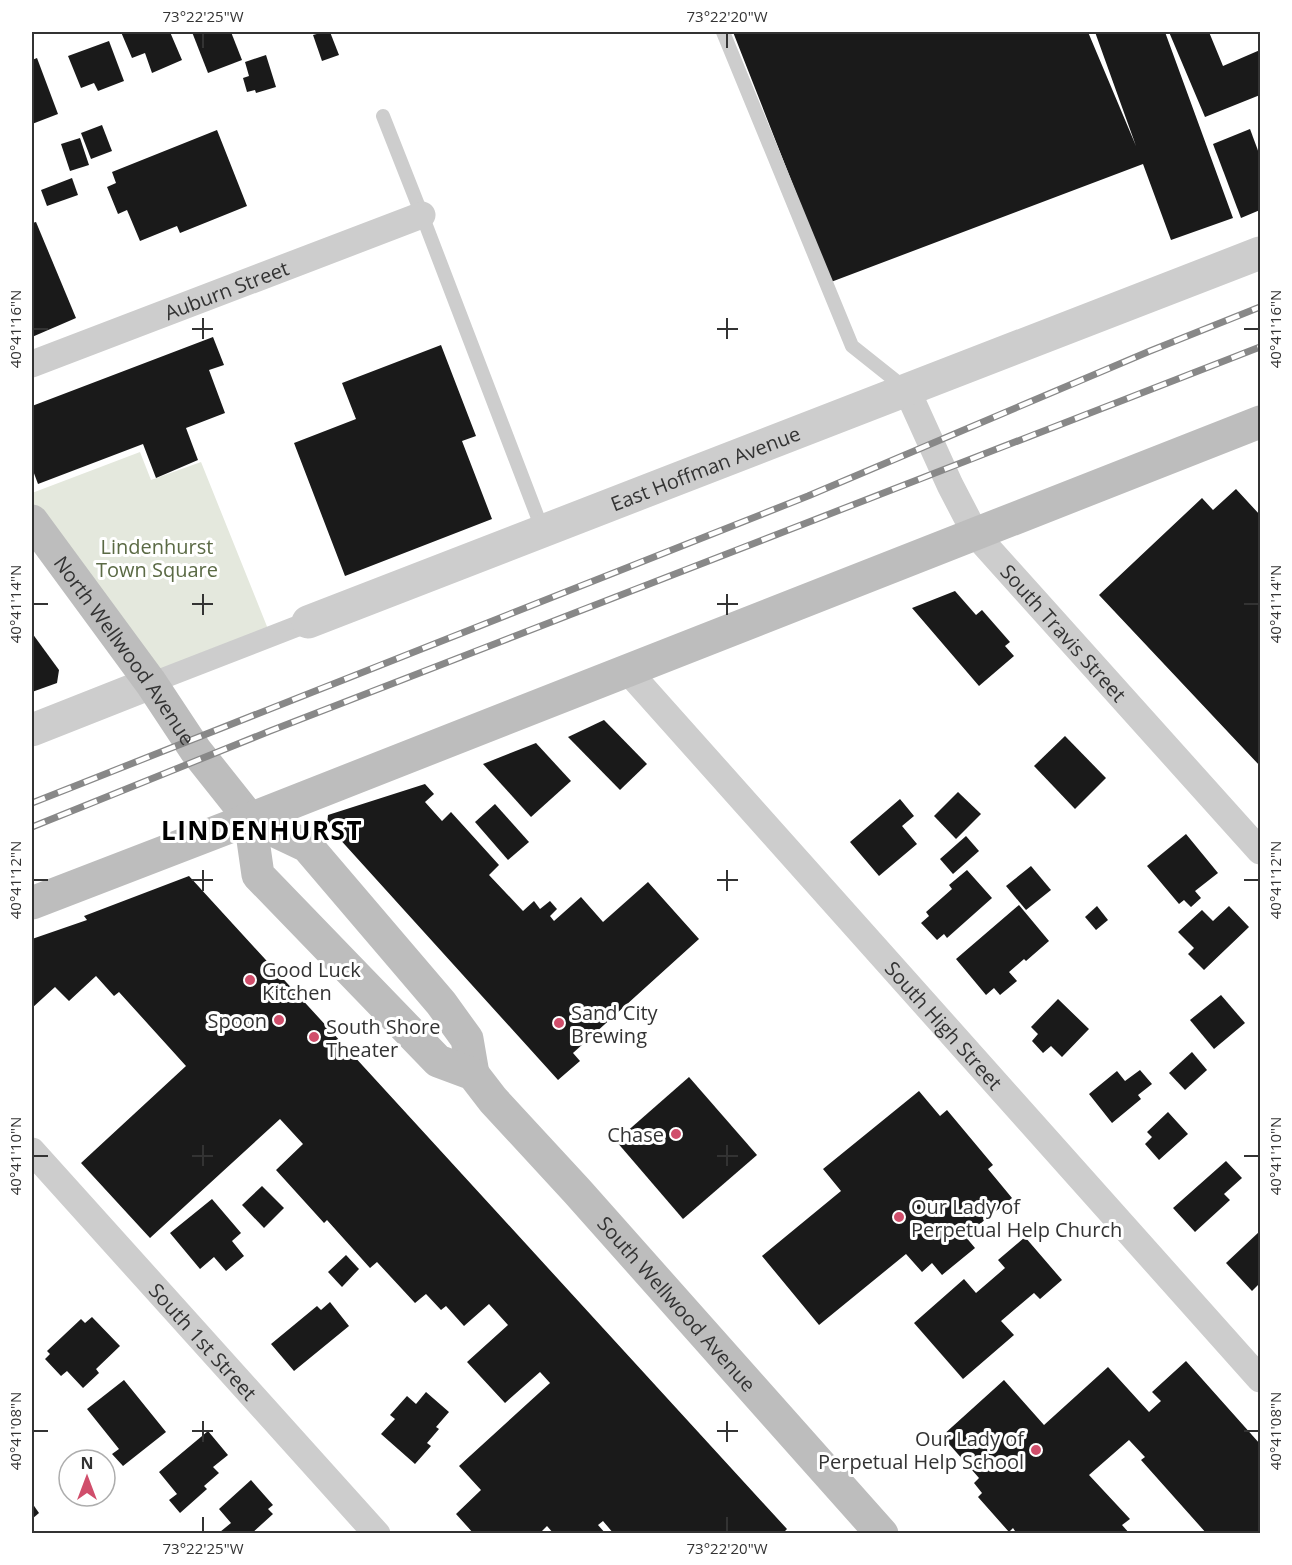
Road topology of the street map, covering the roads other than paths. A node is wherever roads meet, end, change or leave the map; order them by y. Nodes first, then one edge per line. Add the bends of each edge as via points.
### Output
1 (723, 32) edge
2 (383, 116) dead end
3 (423, 215) junction
4 (1260, 253) edge
5 (32, 364) edge
6 (907, 390) junction
7 (1260, 422) edge
8 (32, 521) edge
9 (543, 531) junction
10 (976, 535) junction
11 (308, 622) joint
12 (627, 670) junction
13 (151, 684) junction
14 (32, 730) edge
15 (196, 752) joint
16 (250, 819) junction
17 (1260, 851) edge
18 (32, 903) edge
19 (473, 1074) junction
20 (32, 1151) edge
21 (1260, 1379) edge
22 (377, 1533) edge
23 (882, 1533) edge

1 - 6 lane via 852,346
2 - 3 lane
3 - 5 street, Auburn Street
3 - 9 lane
4 - 6 street, East Hoffman Avenue
6 - 9 street, East Hoffman Avenue
6 - 10 street, South Travis Street
7 - 10 main road
8 - 13 main road, North Wellwood Avenue
9 - 11 street, East Hoffman Avenue
10 - 12 main road
10 - 17 street, South Travis Street
11 - 13 street, East Hoffman Avenue
12 - 16 main road
12 - 21 street, South High Street
13 - 14 street
13 - 15 main road, North Wellwood Avenue
15 - 16 main road, South Wellwood Avenue
16 - 18 main road
16 - 19 main road, South Wellwood Avenue via 307,846 441,1002 467,1039
16 - 19 main road via 258,875 438,1061
19 - 23 main road, South Wellwood Avenue
20 - 22 street, South 1st Street

